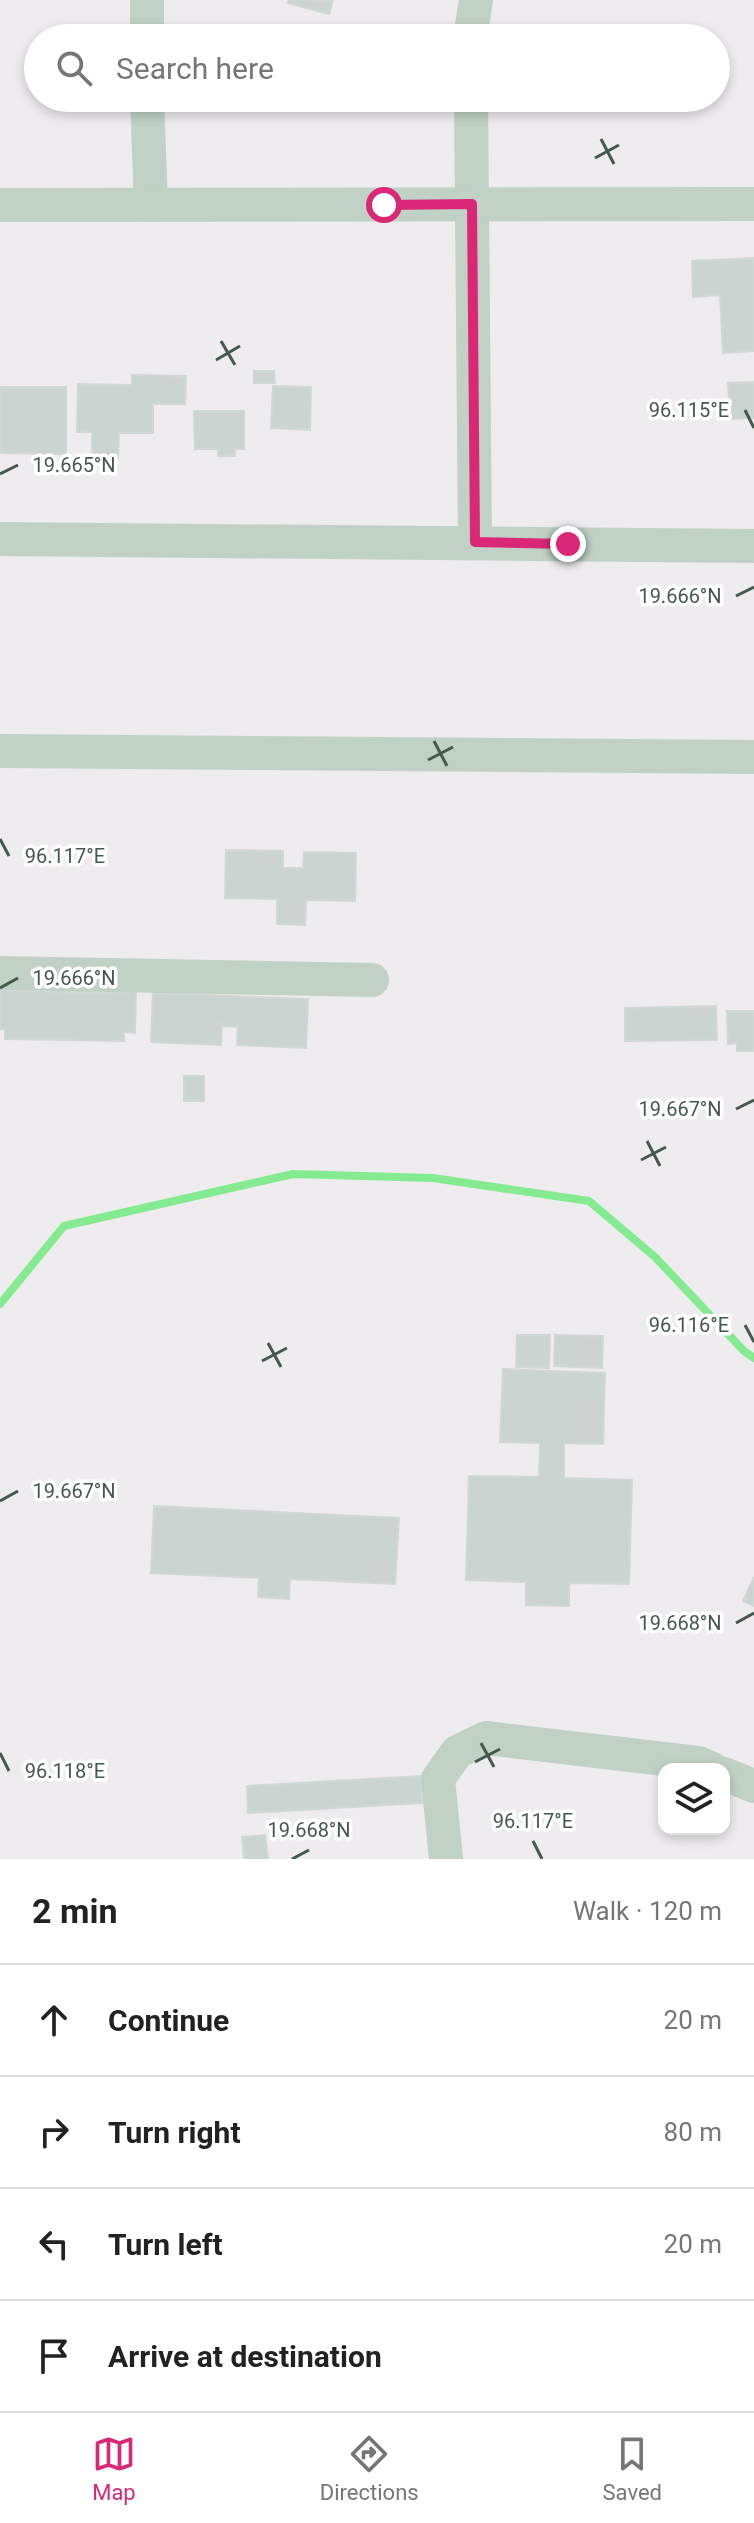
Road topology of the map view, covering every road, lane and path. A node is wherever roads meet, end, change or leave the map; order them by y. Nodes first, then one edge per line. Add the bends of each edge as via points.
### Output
1 (147, 0) edge
2 (476, 0) edge
3 (147, 24) edge
4 (472, 24) edge
5 (148, 112) edge
6 (471, 112) edge
7 (472, 204) junction
8 (754, 204) edge
9 (0, 205) edge
10 (151, 205) junction
11 (0, 539) edge
12 (475, 542) junction
13 (754, 546) edge
14 (0, 751) edge
15 (754, 757) edge
16 (0, 973) edge
17 (372, 980) dead end
18 (698, 1763) edge
19 (730, 1776) edge
20 (754, 1786) edge
21 (446, 1859) edge

1 - 3 street
2 - 4 street
5 - 10 street
6 - 7 street
7 - 8 street
7 - 10 street
7 - 12 street
9 - 10 street
11 - 12 street
12 - 13 street
14 - 15 street
16 - 17 street
18 - 21 street via 486,1738 457,1752 438,1779
19 - 20 street

